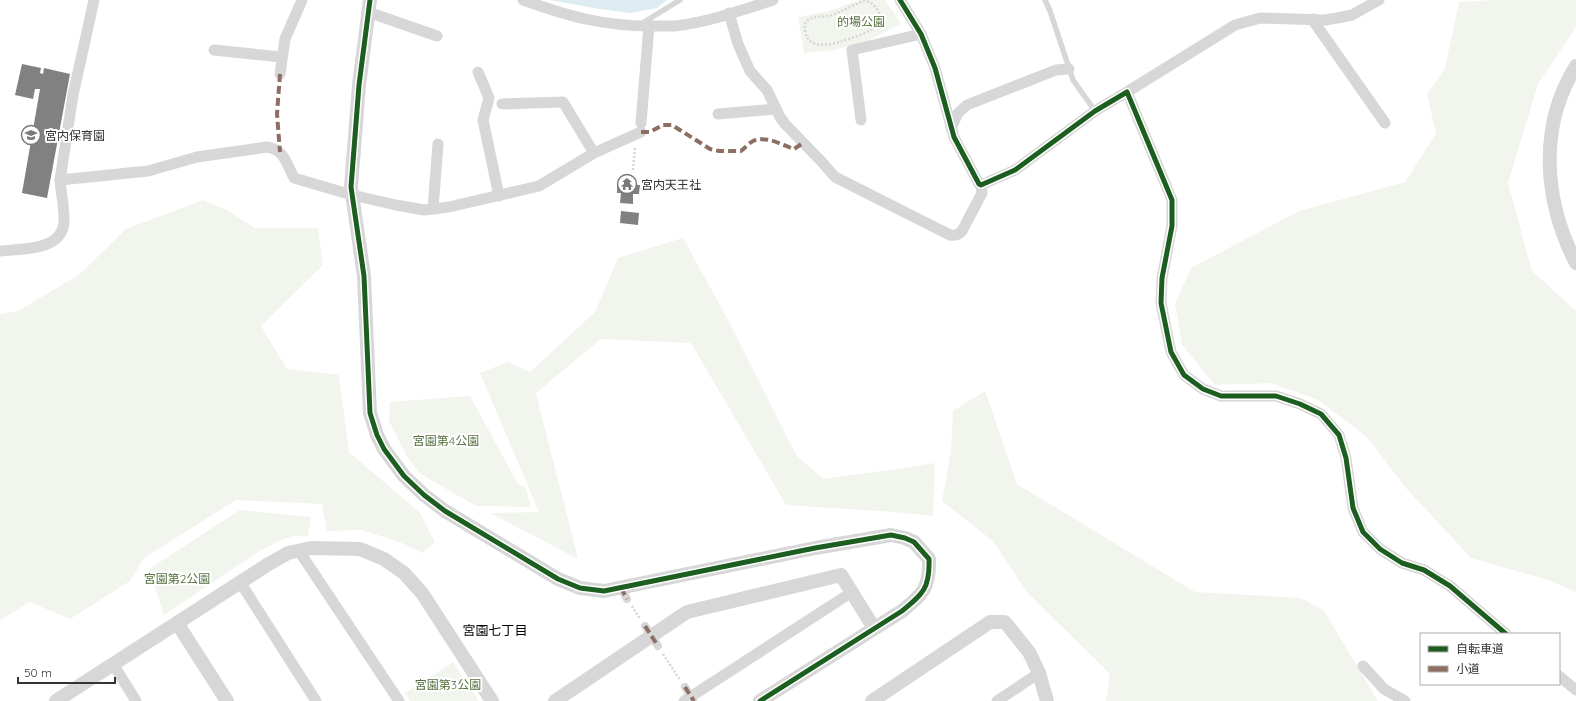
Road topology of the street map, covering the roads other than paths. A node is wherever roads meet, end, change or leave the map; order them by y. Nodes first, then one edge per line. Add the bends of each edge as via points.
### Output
1 (94, 0) edge
2 (302, 0) edge
3 (523, 0) edge
4 (680, 0) edge
5 (773, 0) edge
6 (900, 0) edge
7 (1045, 0) edge
8 (1379, 0) edge
9 (369, 6) edge
10 (729, 14) junction
11 (1312, 19) junction
12 (644, 26) junction
13 (921, 34) junction
14 (436, 36) dead end
15 (214, 50) dead end
16 (281, 58) junction
17 (1576, 66) edge
18 (1069, 69) junction
19 (478, 72) dead end
20 (280, 74) dead end
21 (1127, 92) junction
22 (502, 104) dead end
23 (776, 109) junction
24 (1095, 111) junction
25 (718, 114) dead end
26 (861, 120) dead end
27 (1385, 123) dead end
28 (951, 128) junction
29 (438, 144) dead end
30 (594, 153) junction
31 (60, 180) junction
32 (981, 185) junction
33 (352, 195) junction
34 (499, 196) junction
35 (433, 209) junction
36 (0, 251) edge
37 (1576, 263) edge
38 (299, 551) junction
39 (240, 582) junction
40 (852, 592) junction
41 (177, 623) junction
42 (874, 628) junction
43 (1505, 633) edge
44 (113, 664) junction
45 (1363, 666) dead end
46 (1039, 673) junction
47 (1560, 677) edge
48 (1576, 690) edge
49 (688, 697) edge
50 (56, 701) edge
51 (136, 701) edge
52 (227, 701) edge
53 (316, 701) edge
54 (399, 701) edge
55 (492, 701) edge
56 (555, 701) edge
57 (760, 701) edge
58 (872, 701) edge
59 (996, 701) edge
60 (1047, 701) edge
61 (1405, 701) edge

1 - 31 street via 73,95
2 - 16 street via 284,39
3 - 12 street via 561,14 603,23
4 - 12 lane
5 - 10 street
6 - 13 street
7 - 18 lane
8 - 11 street via 1349,16 1325,20
9 - 14 street
9 - 33 street via 359,85
10 - 12 street via 675,26
10 - 23 street via 750,71 768,90
11 - 21 street via 1247,20
11 - 27 street
12 - 30 street via 641,128
13 - 26 street via 852,50
13 - 28 street via 935,68
15 - 16 street
16 - 20 street
17 - 37 street via 1559,100 1553,122 1550,171 1552,197 1558,220
18 - 24 lane via 1072,80
18 - 28 street via 1056,70 967,105 958,113
19 - 34 street via 489,98 483,120
21 - 24 street
21 - 43 street via 1172,200 1172,226 1162,278 1161,303 1171,352 1184,375 1203,389 1221,396 1276,396 1321,414 1339,435 1346,458 1353,508 1363,532 1380,549 1402,563 1424,570 1450,586
22 - 30 street via 563,102
23 - 25 street
23 - 32 street via 788,127 834,176 950,235 954,236 962,231 982,193
24 - 32 street via 1015,170
28 - 32 street
29 - 35 street
30 - 34 street via 539,186
31 - 33 street via 148,171 198,157 267,147 280,152 294,178
31 - 36 street via 64,219 59,235 46,245
33 - 35 street via 403,207
33 - 42 street via 364,276 370,413 384,449 415,487 445,511 558,579 580,588 624,594 815,548 891,535 905,538 914,542 929,559 927,585 919,597 902,611
34 - 35 street
38 - 39 street via 288,554
38 - 54 street
38 - 55 street via 311,548 360,549 384,559 404,573 422,593
39 - 41 street
39 - 53 street
40 - 42 street
40 - 49 street
40 - 56 street via 842,575 687,612
41 - 44 street
41 - 52 street
42 - 57 street
44 - 50 street
44 - 51 street
45 - 61 street via 1384,689
46 - 58 street via 1029,652 1005,622 990,622
46 - 59 street
46 - 60 street
47 - 48 street

